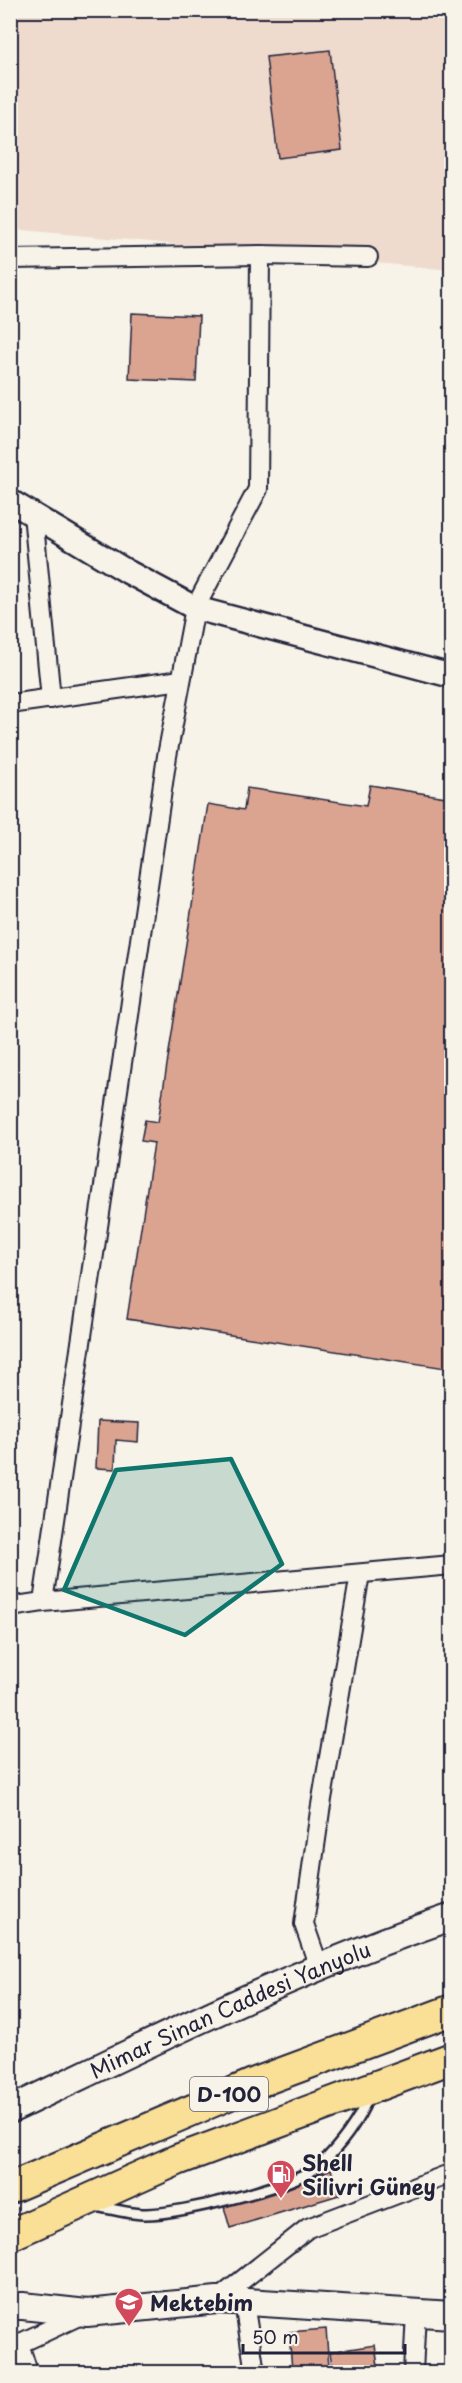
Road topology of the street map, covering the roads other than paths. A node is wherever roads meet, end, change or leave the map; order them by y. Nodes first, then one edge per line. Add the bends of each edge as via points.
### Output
1 (260, 255) junction
2 (368, 257) dead end
3 (10, 259) edge
4 (10, 501) edge
5 (33, 514) junction
6 (195, 608) junction
7 (452, 675) edge
8 (181, 680) junction
9 (51, 699) junction
10 (10, 704) edge
11 (452, 1565) edge
12 (360, 1574) junction
13 (43, 1602) junction
14 (10, 1607) edge
15 (452, 1917) edge
16 (319, 1967) junction
17 (452, 2010) edge
18 (452, 2058) edge
19 (372, 2087) junction
20 (10, 2110) edge
21 (452, 2173) edge
22 (10, 2188) edge
23 (79, 2203) junction
24 (10, 2235) edge
25 (217, 2300) junction
26 (244, 2303) junction
27 (10, 2306) edge
28 (416, 2312) junction
29 (87, 2313) junction
30 (452, 2315) edge
31 (15, 2346) edge
32 (28, 2373) edge
33 (255, 2373) edge
34 (413, 2373) edge

1 - 2 street
1 - 3 street
1 - 6 street via 258,489
4 - 5 street
5 - 6 street
5 - 9 street
6 - 7 street
6 - 8 street
8 - 9 street
8 - 13 street
9 - 10 street
11 - 12 street
12 - 13 street
12 - 16 street via 304,1924
13 - 14 street
15 - 16 main road, Mimar Sinan Caddesi Yanyolu
16 - 20 main road, Mimar Sinan Caddesi Yanyolu
17 - 22 highway, D-100 via 258,2082
18 - 19 highway, D-100
19 - 23 highway, D-100 via 177,2160
19 - 23 lane via 364,2108 345,2135 320,2164 300,2176 190,2210 145,2214
21 - 25 street via 308,2229
23 - 24 highway, D-100
25 - 26 main road
25 - 29 main road
26 - 28 main road
26 - 33 street
27 - 29 main road
28 - 30 main road
28 - 34 street
29 - 31 street
31 - 32 street

